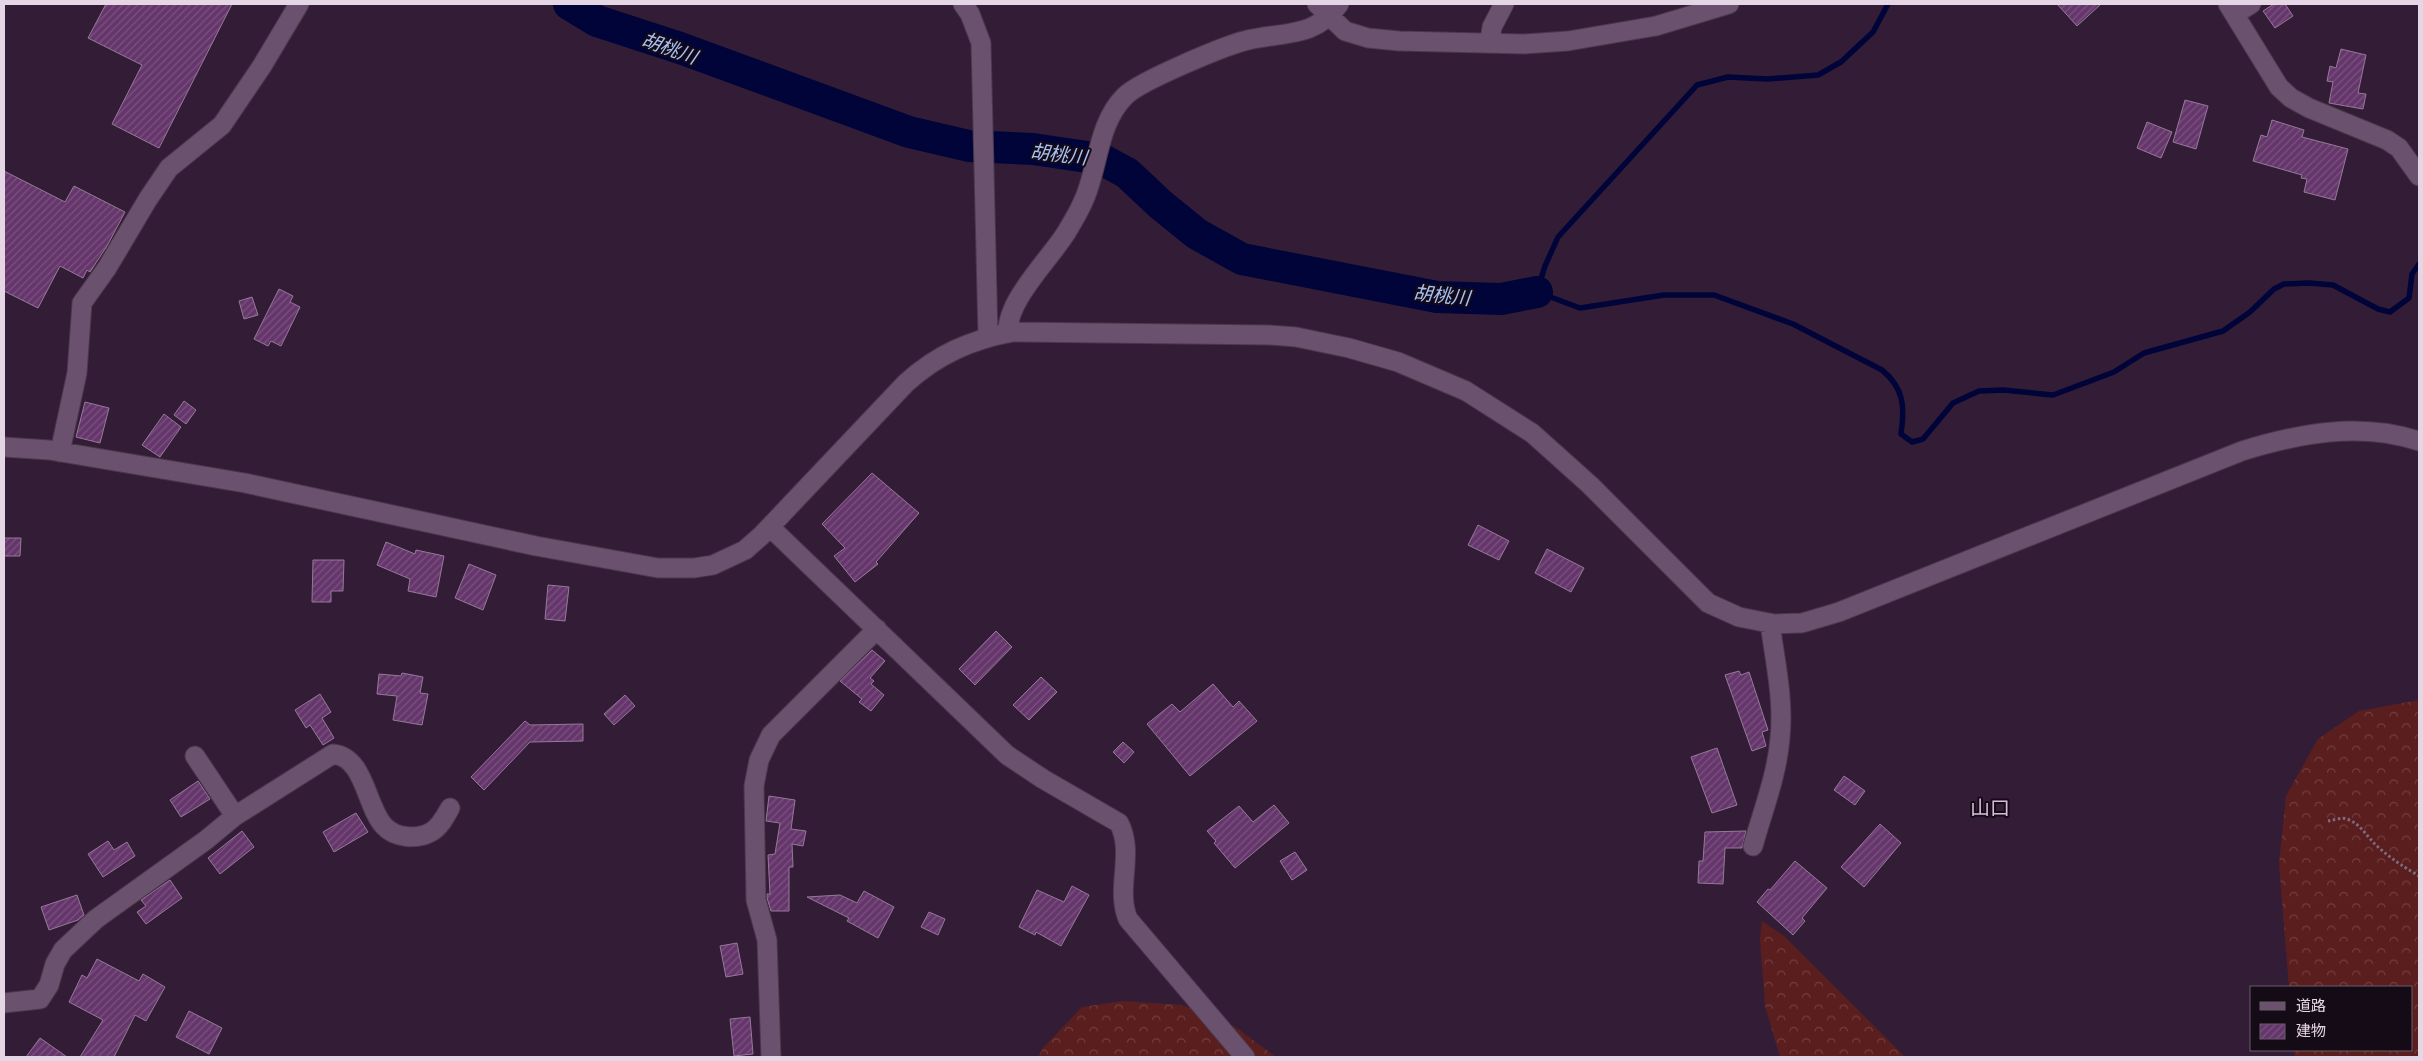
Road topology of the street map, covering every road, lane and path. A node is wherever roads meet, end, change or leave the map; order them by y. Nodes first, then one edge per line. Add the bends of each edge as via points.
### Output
1 (299, 4) edge
2 (963, 4) edge
3 (1504, 4) edge
4 (1729, 4) edge
5 (2251, 4) edge
6 (1329, 8) edge
7 (2231, 9) edge
8 (1490, 42) junction
9 (2419, 176) edge
10 (1008, 333) junction
11 (988, 337) junction
12 (2419, 441) edge
13 (4, 447) edge
14 (60, 452) junction
15 (770, 527) junction
16 (1770, 624) junction
17 (877, 629) junction
18 (195, 756) dead end
19 (450, 808) dead end
20 (236, 816) junction
21 (2328, 821) dead end
22 (1753, 846) dead end
23 (2419, 876) edge
24 (4, 1003) edge
25 (771, 1057) edge
26 (1245, 1057) edge

1 - 14 street via 222,125 170,168 82,303 77,373
2 - 11 street via 981,43
3 - 8 street via 1492,27
4 - 8 street via 1656,26 1568,41
5 - 7 street
6 - 8 street via 1345,31 1368,38
6 - 10 street via 1299,33 1233,44 1144,83 1125,96 1104,129 1081,206 1015,304 1007,324
7 - 9 street via 2279,87 2291,98 2387,140 2399,148
10 - 11 street
10 - 16 street via 1296,337 1358,350 1418,370 1466,391 1532,433 1708,603 1739,617
11 - 15 street via 952,350 924,367
12 - 16 street via 2363,430 2306,434 2277,441 1839,612 1802,623
13 - 14 street
14 - 15 street via 245,483 536,546 658,568 712,565 745,550
15 - 17 street
16 - 22 street via 1780,698 1780,738 1778,759
17 - 25 street via 771,735 755,773 756,900 767,940
17 - 26 street via 1007,755 1119,823 1126,847 1123,895 1128,919
18 - 20 street
19 - 20 street via 430,833 416,837 397,834 384,826 352,762 334,754
20 - 24 street via 72,940 55,964 49,985 40,999
21 - 23 path via 2345,818 2361,827 2387,855

